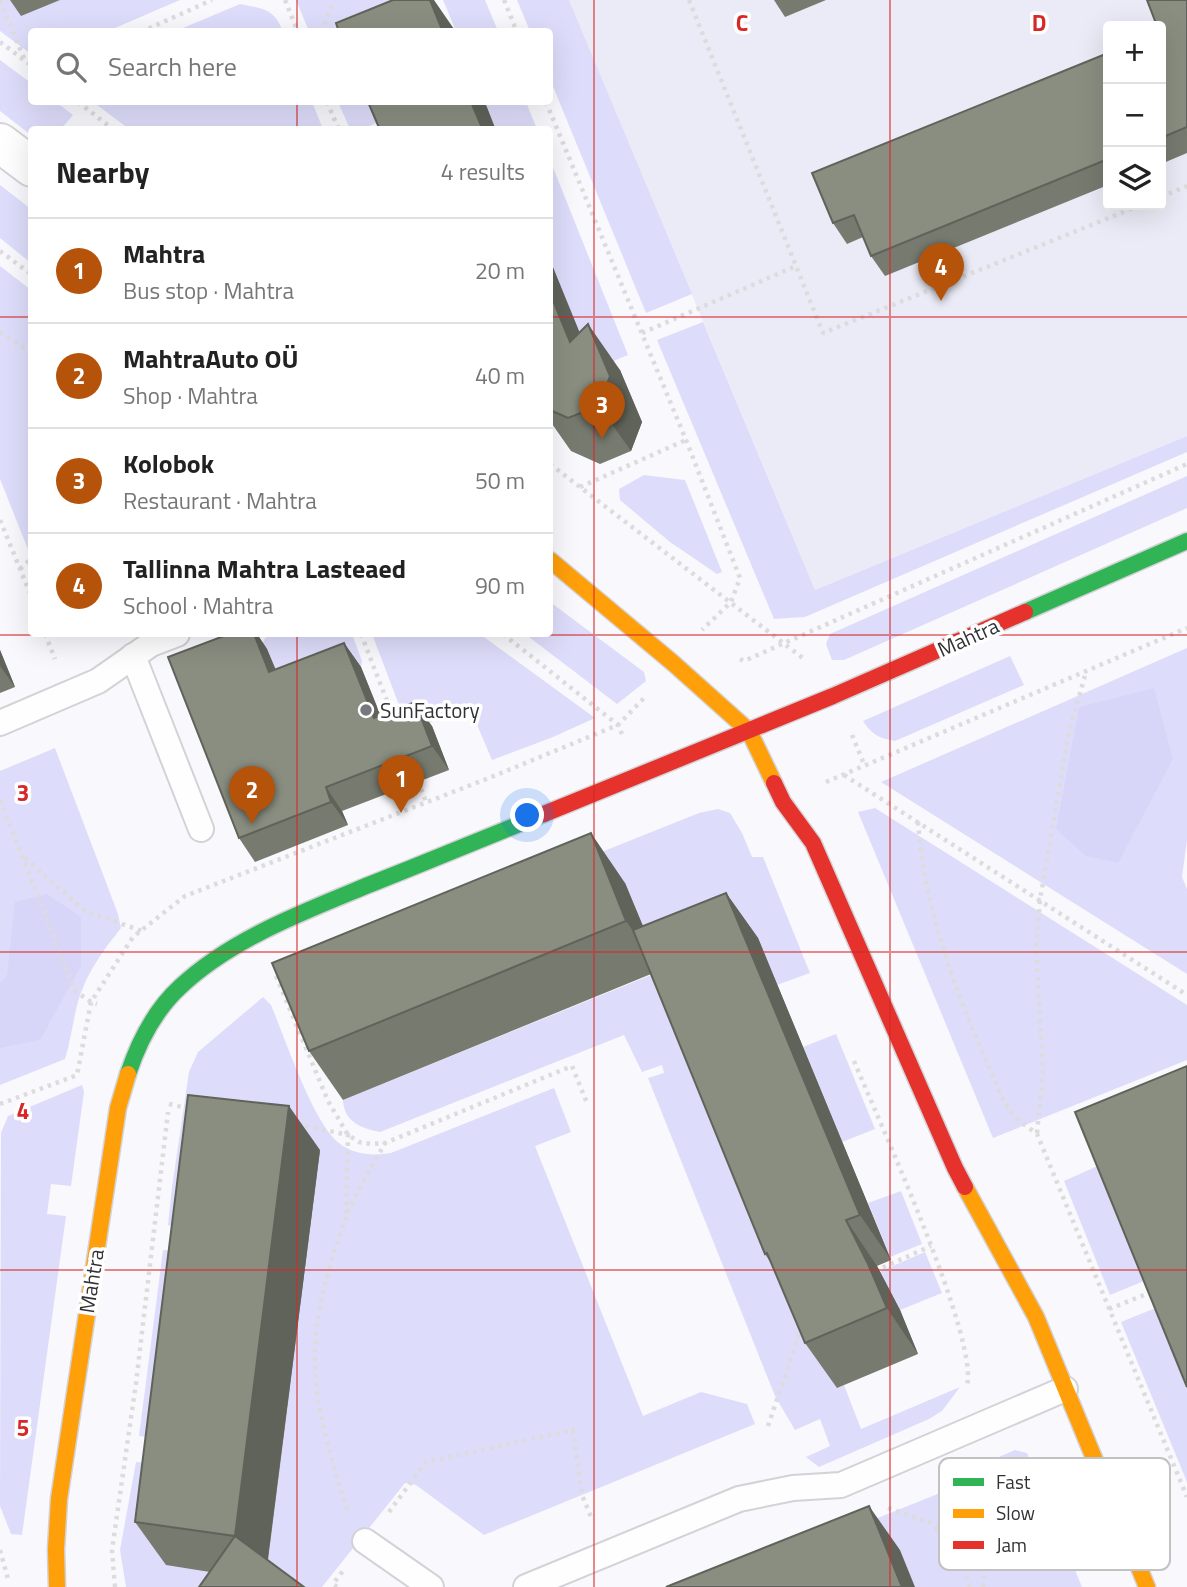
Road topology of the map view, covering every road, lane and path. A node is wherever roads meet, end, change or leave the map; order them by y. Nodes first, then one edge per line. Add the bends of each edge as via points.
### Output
1 (0, 0) edge
2 (212, 0) edge
3 (285, 0) edge
4 (334, 0) edge
5 (504, 0) edge
6 (689, 0) edge
7 (150, 28) edge
8 (296, 28) edge
9 (323, 28) edge
10 (515, 28) edge
11 (0, 42) edge
12 (25, 61) junction
13 (28, 63) edge
14 (82, 105) edge
15 (328, 105) edge
16 (547, 105) edge
17 (109, 126) edge
18 (337, 126) edge
19 (0, 143) edge
20 (28, 164) edge
21 (1187, 186) edge
22 (1166, 195) edge
23 (1129, 210) edge
24 (0, 251) edge
25 (796, 267) junction
26 (28, 272) edge
27 (0, 332) edge
28 (642, 333) junction
29 (28, 350) edge
30 (686, 440) junction
31 (1187, 464) edge
32 (553, 466) edge
33 (580, 487) junction
34 (0, 520) edge
35 (1187, 541) edge
36 (28, 562) edge
37 (553, 563) edge
38 (20, 569) junction
39 (28, 588) edge
40 (731, 601) junction
41 (704, 628) junction
42 (1187, 628) edge
43 (699, 633) dead end
44 (169, 637) edge
45 (362, 637) edge
46 (507, 637) edge
47 (710, 637) dead end
48 (783, 644) junction
49 (133, 656) junction
50 (734, 658) dead end
51 (1086, 673) junction
52 (647, 694) dead end
53 (0, 723) edge
54 (396, 724) edge
55 (618, 725) junction
56 (848, 725) dead end
57 (749, 731) junction
58 (864, 764) junction
59 (843, 775) junction
60 (418, 781) edge
61 (819, 786) dead end
62 (0, 800) edge
63 (426, 802) junction
64 (918, 822) junction
65 (201, 829) dead end
66 (25, 857) junction
67 (1041, 900) junction
68 (142, 931) junction
69 (267, 982) dead end
70 (1187, 995) edge
71 (91, 1002) junction
72 (97, 1004) dead end
73 (851, 1054) dead end
74 (587, 1103) dead end
75 (0, 1104) edge
76 (192, 1109) edge
77 (288, 1123) edge
78 (1037, 1134) junction
79 (348, 1135) junction
80 (385, 1143) junction
81 (346, 1218) junction
82 (931, 1246) junction
83 (867, 1275) edge
84 (1161, 1288) edge
85 (1109, 1309) junction
86 (804, 1317) edge
87 (1065, 1389) junction
88 (965, 1390) dead end
89 (1012, 1412) junction
90 (768, 1426) dead end
91 (994, 1458) edge
92 (1094, 1458) edge
93 (841, 1485) junction
94 (1187, 1497) edge
95 (900, 1503) dead end
96 (887, 1508) junction
97 (939, 1532) edge
98 (365, 1541) junction
99 (0, 1550) edge
100 (607, 1554) junction
101 (965, 1570) edge
102 (1140, 1570) edge
103 (10, 1587) edge
104 (57, 1587) edge
105 (116, 1587) edge
106 (431, 1587) edge
107 (526, 1587) edge
108 (970, 1587) edge
109 (1147, 1587) edge

1 - 12 path
2 - 7 path
3 - 8 path
4 - 9 path
5 - 10 path
6 - 25 path
11 - 12 path
12 - 13 path
14 - 17 path
15 - 18 path
16 - 28 path
19 - 20 street
21 - 22 path
23 - 25 path via 823,333
24 - 26 path
25 - 28 path
27 - 29 path
28 - 30 path
30 - 33 path
30 - 40 path via 740,578
31 - 48 path
32 - 33 path
33 - 40 path
34 - 38 path
35 - 57 street, Mahtra
36 - 38 path
37 - 57 street
38 - 39 path
40 - 41 path
40 - 48 path
41 - 43 path
41 - 47 path
42 - 51 path
44 - 49 lane
45 - 54 path
46 - 55 path
48 - 50 path via 744,661
49 - 53 lane via 98,681
49 - 65 lane
51 - 58 path
51 - 67 path via 1069,732
52 - 55 path
55 - 63 path
56 - 58 path
57 - 87 street via 783,802 813,843 954,1168 1036,1317
57 - 104 street, Mahtra via 316,907 253,937 170,997 148,1027 118,1108 59,1499
58 - 59 path
59 - 61 path
59 - 64 path
60 - 63 path
62 - 66 path
63 - 68 path via 185,896
64 - 67 path
64 - 78 path via 933,915 958,992 1009,1110
66 - 68 path via 85,911
66 - 71 path via 75,991
67 - 70 path
67 - 78 path via 1036,949 1043,1073
68 - 71 path via 133,937
69 - 79 path via 276,975 328,1101
71 - 72 path
71 - 75 path via 77,1075
73 - 82 path
74 - 80 path via 572,1066
76 - 105 path via 169,1102 112,1550
77 - 79 path
78 - 85 path
79 - 80 path via 359,1142
79 - 81 path
80 - 81 path
81 - 98 path via 320,1305 315,1354 330,1456 349,1514
82 - 83 path
82 - 88 path via 948,1286 967,1360
84 - 85 path
85 - 94 path
86 - 90 path
87 - 89 lane
87 - 92 street
89 - 91 path
89 - 93 lane
93 - 96 path via 856,1522
93 - 100 lane via 793,1488 739,1499
95 - 96 path
96 - 97 path via 931,1523
98 - 100 path via 426,1462 573,1430 582,1494
98 - 106 lane
99 - 103 path
100 - 107 lane
101 - 108 path
102 - 109 street

